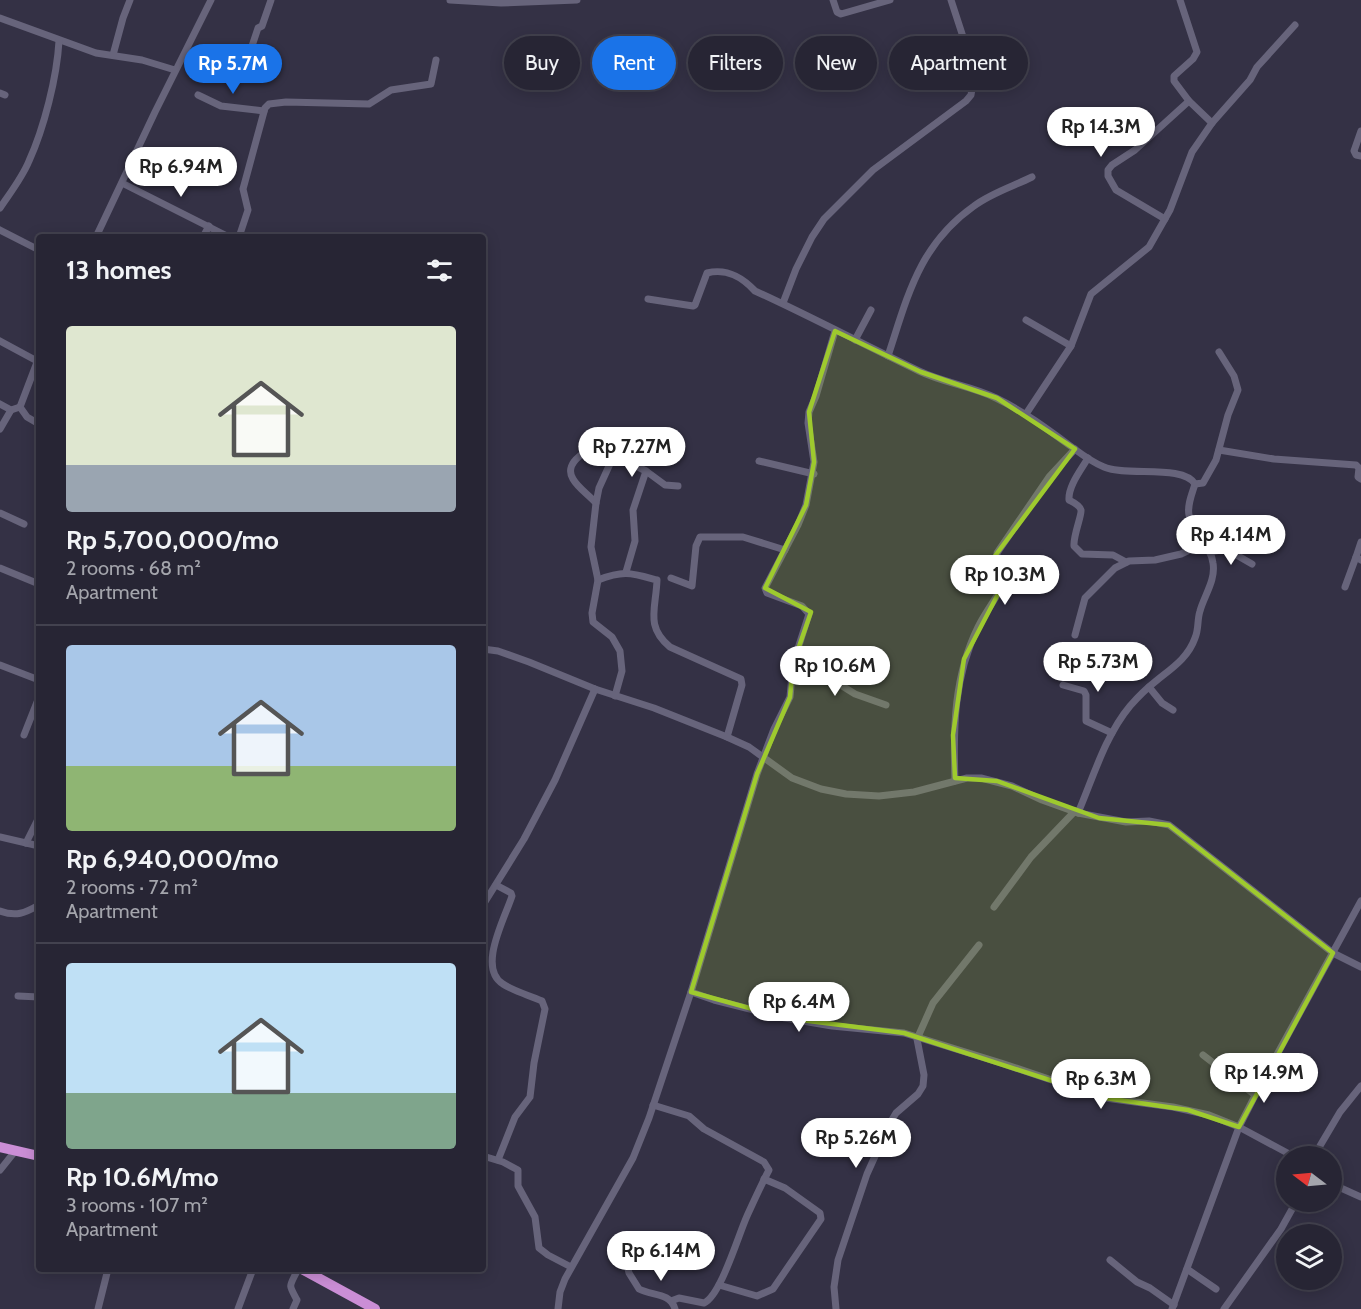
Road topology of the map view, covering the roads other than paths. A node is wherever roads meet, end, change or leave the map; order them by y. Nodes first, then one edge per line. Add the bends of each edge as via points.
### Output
1 (130, 0) edge
2 (211, 0) edge
3 (271, 0) edge
4 (450, 0) edge
5 (578, 0) edge
6 (833, 0) edge
7 (890, 0) edge
8 (952, 0) edge
9 (1180, 0) edge
10 (1, 18) edge
11 (1295, 25) dead end
12 (0, 27) edge
13 (59, 41) junction
14 (113, 55) junction
15 (436, 60) dead end
16 (175, 70) junction
17 (239, 71) dead end
18 (198, 95) dead end
19 (1189, 101) junction
20 (264, 111) junction
21 (1212, 123) junction
22 (1361, 130) edge
23 (1361, 156) edge
24 (1032, 177) dead end
25 (122, 183) junction
26 (0, 208) edge
27 (1165, 219) junction
28 (209, 226) junction
29 (0, 230) edge
30 (97, 234) edge
31 (205, 234) edge
32 (224, 234) edge
33 (240, 234) edge
34 (36, 248) edge
35 (648, 299) dead end
36 (783, 303) junction
37 (871, 310) dead end
38 (1026, 320) dead end
39 (835, 331) junction
40 (855, 340) junction
41 (0, 341) edge
42 (1071, 346) junction
43 (1220, 352) dead end
44 (888, 356) junction
45 (36, 358) edge
46 (36, 364) edge
47 (0, 404) edge
48 (20, 407) junction
49 (11, 410) junction
50 (1026, 414) junction
51 (36, 422) edge
52 (0, 429) edge
53 (1075, 448) junction
54 (1220, 450) junction
55 (614, 455) junction
56 (1088, 458) junction
57 (759, 462) dead end
58 (646, 471) junction
59 (814, 474) junction
60 (1361, 479) edge
61 (1195, 484) junction
62 (678, 486) dead end
63 (596, 503) junction
64 (0, 513) edge
65 (24, 524) dead end
66 (1361, 542) edge
67 (1204, 543) junction
68 (785, 550) junction
69 (1210, 552) junction
70 (1358, 558) edge
71 (1126, 562) junction
72 (1252, 564) dead end
73 (0, 568) edge
74 (626, 572) junction
75 (671, 578) dead end
76 (598, 580) junction
77 (36, 583) edge
78 (1345, 587) dead end
79 (1075, 635) dead end
80 (486, 649) edge
81 (0, 664) edge
82 (793, 664) junction
83 (36, 679) edge
84 (1063, 686) dead end
85 (1149, 687) junction
86 (595, 689) junction
87 (615, 696) junction
88 (36, 705) edge
89 (886, 705) dead end
90 (1173, 710) dead end
91 (1112, 733) junction
92 (24, 735) dead end
93 (727, 737) junction
94 (764, 757) junction
95 (955, 781) junction
96 (1077, 812) junction
97 (36, 823) edge
98 (0, 837) edge
99 (26, 843) junction
100 (36, 845) edge
101 (496, 885) junction
102 (486, 900) edge
103 (1361, 901) edge
104 (36, 907) edge
105 (994, 907) dead end
106 (0, 911) edge
107 (979, 945) dead end
108 (1333, 953) junction
109 (1361, 967) edge
110 (691, 992) junction
111 (18, 996) dead end
112 (36, 997) edge
113 (917, 1039) junction
114 (1203, 1055) dead end
115 (1361, 1086) edge
116 (1255, 1095) junction
117 (653, 1105) junction
118 (1239, 1127) junction
119 (1320, 1146) edge
120 (0, 1147) edge
121 (1276, 1147) edge
122 (16, 1150) junction
123 (36, 1155) edge
124 (486, 1157) edge
125 (498, 1160) junction
126 (0, 1170) edge
127 (764, 1179) junction
128 (1342, 1188) edge
129 (1361, 1197) edge
130 (1290, 1212) edge
131 (625, 1256) dead end
132 (1110, 1260) dead end
133 (571, 1267) junction
134 (1187, 1269) junction
135 (107, 1272) edge
136 (252, 1272) edge
137 (298, 1272) edge
138 (306, 1272) edge
139 (719, 1285) junction
140 (1216, 1288) dead end
141 (671, 1301) junction
142 (1173, 1307) edge
143 (240, 1308) edge
144 (98, 1309) edge
145 (293, 1309) edge
146 (375, 1309) edge
147 (558, 1309) edge
148 (675, 1309) edge
149 (836, 1309) edge
150 (1224, 1309) edge

1 - 14 street
2 - 16 street
3 - 17 street
4 - 5 street
6 - 7 street via 841,14
8 - 36 street via 967,49 971,95 873,170 824,219 800,261
9 - 19 street via 1197,52 1174,76 1174,81
10 - 12 street
10 - 13 street
11 - 21 street
13 - 14 street
13 - 26 street via 58,63 30,161
14 - 16 street
15 - 20 street via 431,84 391,90 369,104 286,102 269,104
16 - 25 street
18 - 20 street via 221,106
19 - 21 street
19 - 27 street via 1108,170 1116,190
20 - 33 street via 243,189 248,210
21 - 27 street via 1192,152
22 - 23 street via 1354,151
24 - 44 street via 975,205 928,251 911,287
25 - 28 street
25 - 30 street
27 - 42 street via 1149,248 1091,294
28 - 31 street
28 - 32 street
29 - 34 street
35 - 36 street via 693,306 705,275 711,272 736,275 755,291
36 - 39 street
37 - 40 street
38 - 42 street
39 - 40 street
39 - 59 street via 809,412
40 - 44 street
41 - 45 street
42 - 50 street
43 - 54 street via 1238,385
44 - 50 street via 921,372 980,390
46 - 48 street
47 - 49 street
48 - 49 street
48 - 51 street
49 - 52 street
50 - 53 street
53 - 56 street
53 - 95 street via 1049,477 997,553 1008,575 964,659 953,735
54 - 60 street via 1274,459 1356,465
54 - 61 street via 1203,483
55 - 58 street
55 - 63 street
55 - 63 street via 596,450 580,456 573,464 574,482
56 - 61 street via 1114,471 1185,475
56 - 71 street via 1068,496 1081,510 1074,546 1082,554 1113,555
57 - 59 street
58 - 62 street via 665,486
58 - 74 street via 632,514 635,540
59 - 68 street via 803,515
61 - 67 street via 1189,515
63 - 76 street via 591,548
64 - 65 street
66 - 70 street
67 - 69 street
67 - 71 street via 1181,554
68 - 75 street via 743,537 700,537 692,586
68 - 82 street via 765,591 802,606 809,614
69 - 72 street via 1226,549
69 - 85 street via 1214,571 1196,636 1179,662
70 - 78 street
71 - 79 street via 1085,598
73 - 77 street
74 - 76 street
74 - 93 street via 657,580 653,627 660,639 741,679
76 - 87 street via 591,612 594,622 617,643 620,651 622,671
80 - 86 street
81 - 83 street
82 - 89 street
82 - 94 street via 790,697
84 - 91 street via 1084,691 1086,721
85 - 90 street
85 - 91 street via 1129,707
86 - 87 street
86 - 101 street via 555,780
87 - 93 street
88 - 92 street
91 - 96 street
93 - 94 street
94 - 95 street via 792,778 846,794 914,792
94 - 110 street
95 - 96 street via 997,781
96 - 105 street via 1031,857
96 - 108 street via 1126,822 1169,825
97 - 99 street
98 - 99 street
99 - 100 street
101 - 102 street
101 - 125 street via 512,896 495,941 492,971 502,984 542,1001 545,1009 530,1097 515,1117
103 - 108 street
104 - 106 street via 15,915
107 - 113 street via 933,1003
108 - 109 street
108 - 116 street
110 - 113 street via 785,1018
110 - 117 street
111 - 112 street
113 - 118 street via 1106,1098 1188,1110
113 - 149 street via 923,1086 896,1113 867,1174 838,1260
114 - 116 street
115 - 119 street
116 - 118 street
117 - 127 street via 689,1116 704,1129 764,1162 769,1170
117 - 133 street via 633,1158
118 - 121 street
118 - 134 street
120 - 122 highway
122 - 123 highway
122 - 126 street
124 - 125 street
125 - 133 street via 518,1172 518,1186 535,1217 539,1248
127 - 139 street
127 - 139 street via 785,1188 820,1213 821,1219 773,1289 757,1296
128 - 129 street
130 - 150 street
131 - 141 street via 639,1289
132 - 142 street
133 - 147 street via 560,1292
134 - 140 street
134 - 142 street
135 - 144 street
136 - 143 street
137 - 145 street via 290,1285 297,1300
138 - 146 highway
139 - 141 street via 705,1303 679,1298
141 - 148 street

